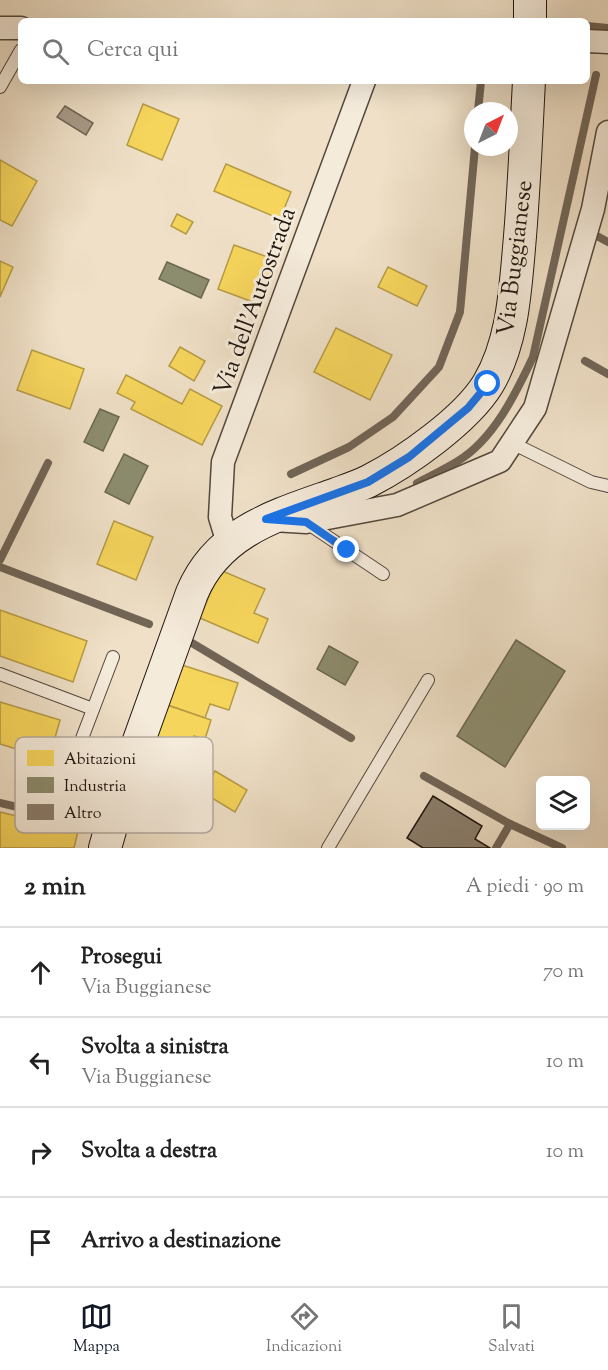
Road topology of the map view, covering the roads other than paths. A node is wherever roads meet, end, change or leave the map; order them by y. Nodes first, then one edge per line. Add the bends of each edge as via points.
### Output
1 (530, 0) edge
2 (530, 18) edge
3 (0, 28) edge
4 (18, 28) edge
5 (590, 41) edge
6 (608, 42) edge
7 (18, 55) edge
8 (363, 84) edge
9 (529, 84) edge
10 (0, 87) edge
11 (608, 132) edge
12 (512, 443) junction
13 (608, 486) edge
14 (266, 519) junction
15 (306, 522) junction
16 (228, 543) junction
17 (383, 574) dead end
18 (112, 657) dead end
19 (0, 674) edge
20 (428, 680) dead end
21 (93, 709) junction
22 (82, 737) edge
23 (141, 737) edge
24 (109, 833) edge
25 (105, 848) edge
26 (328, 848) edge

1 - 2 main road
3 - 4 street
5 - 6 street
7 - 10 lane
8 - 16 street, Via dell'Autostrada via 223,462 220,517
9 - 14 main road, Via Buggianese via 515,289 505,343 488,384 468,408 409,457 368,482
11 - 12 street, Via Buggianese via 593,209 535,408
12 - 13 lane via 591,482
12 - 15 street, Via Buggianese via 500,461 397,506
14 - 15 street, Via Buggianese
14 - 16 main road, Via Buggianese
15 - 17 lane
16 - 23 main road, Via Buggianese via 207,564 192,593
18 - 21 lane
19 - 21 lane
20 - 26 lane
21 - 22 lane
24 - 25 main road, Via Buggianese

